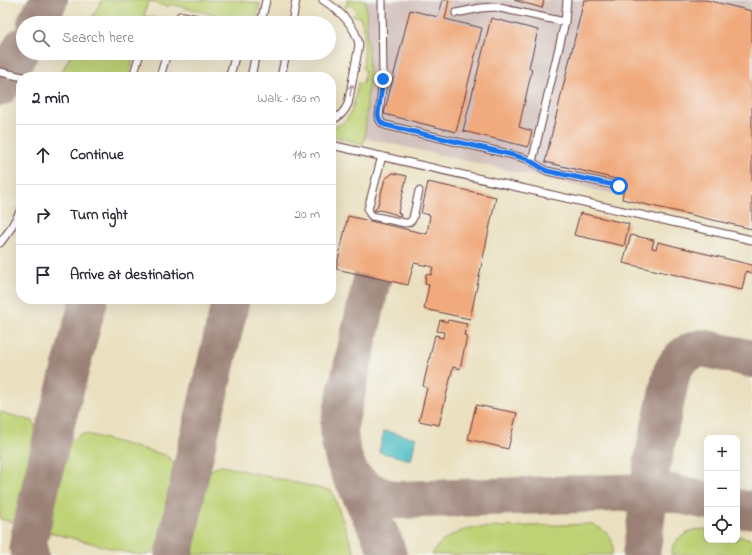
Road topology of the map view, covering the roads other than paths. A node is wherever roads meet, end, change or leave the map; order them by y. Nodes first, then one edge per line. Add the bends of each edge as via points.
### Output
1 (266, 0) edge
2 (296, 0) edge
3 (323, 0) edge
4 (382, 0) edge
5 (567, 0) edge
6 (456, 12) dead end
7 (263, 16) edge
8 (293, 16) edge
9 (565, 22) junction
10 (138, 60) edge
11 (165, 60) edge
12 (234, 60) edge
13 (255, 60) edge
14 (285, 60) edge
15 (0, 72) edge
16 (134, 72) edge
17 (161, 72) edge
18 (231, 72) edge
19 (252, 72) edge
20 (282, 72) edge
21 (16, 75) edge
22 (336, 118) edge
23 (336, 146) edge
24 (382, 156) junction
25 (532, 162) junction
26 (619, 186) dead end
27 (419, 191) dead end
28 (16, 219) edge
29 (752, 240) edge
30 (0, 243) edge

1 - 7 lane
2 - 8 lane
22 -> 3 lane via 341,115 348,104 358,39 347,21
4 - 25 lane via 383,79 378,115 381,123
5 - 9 lane
6 - 9 lane via 494,7
9 - 25 lane
10 - 16 lane
11 - 17 lane
12 - 18 lane
13 - 19 lane
14 - 20 lane
15 - 21 lane
23 - 24 lane
24 - 27 lane via 368,209 372,216 405,223 412,221
24 - 29 lane
25 - 26 lane via 547,171
28 - 30 lane

